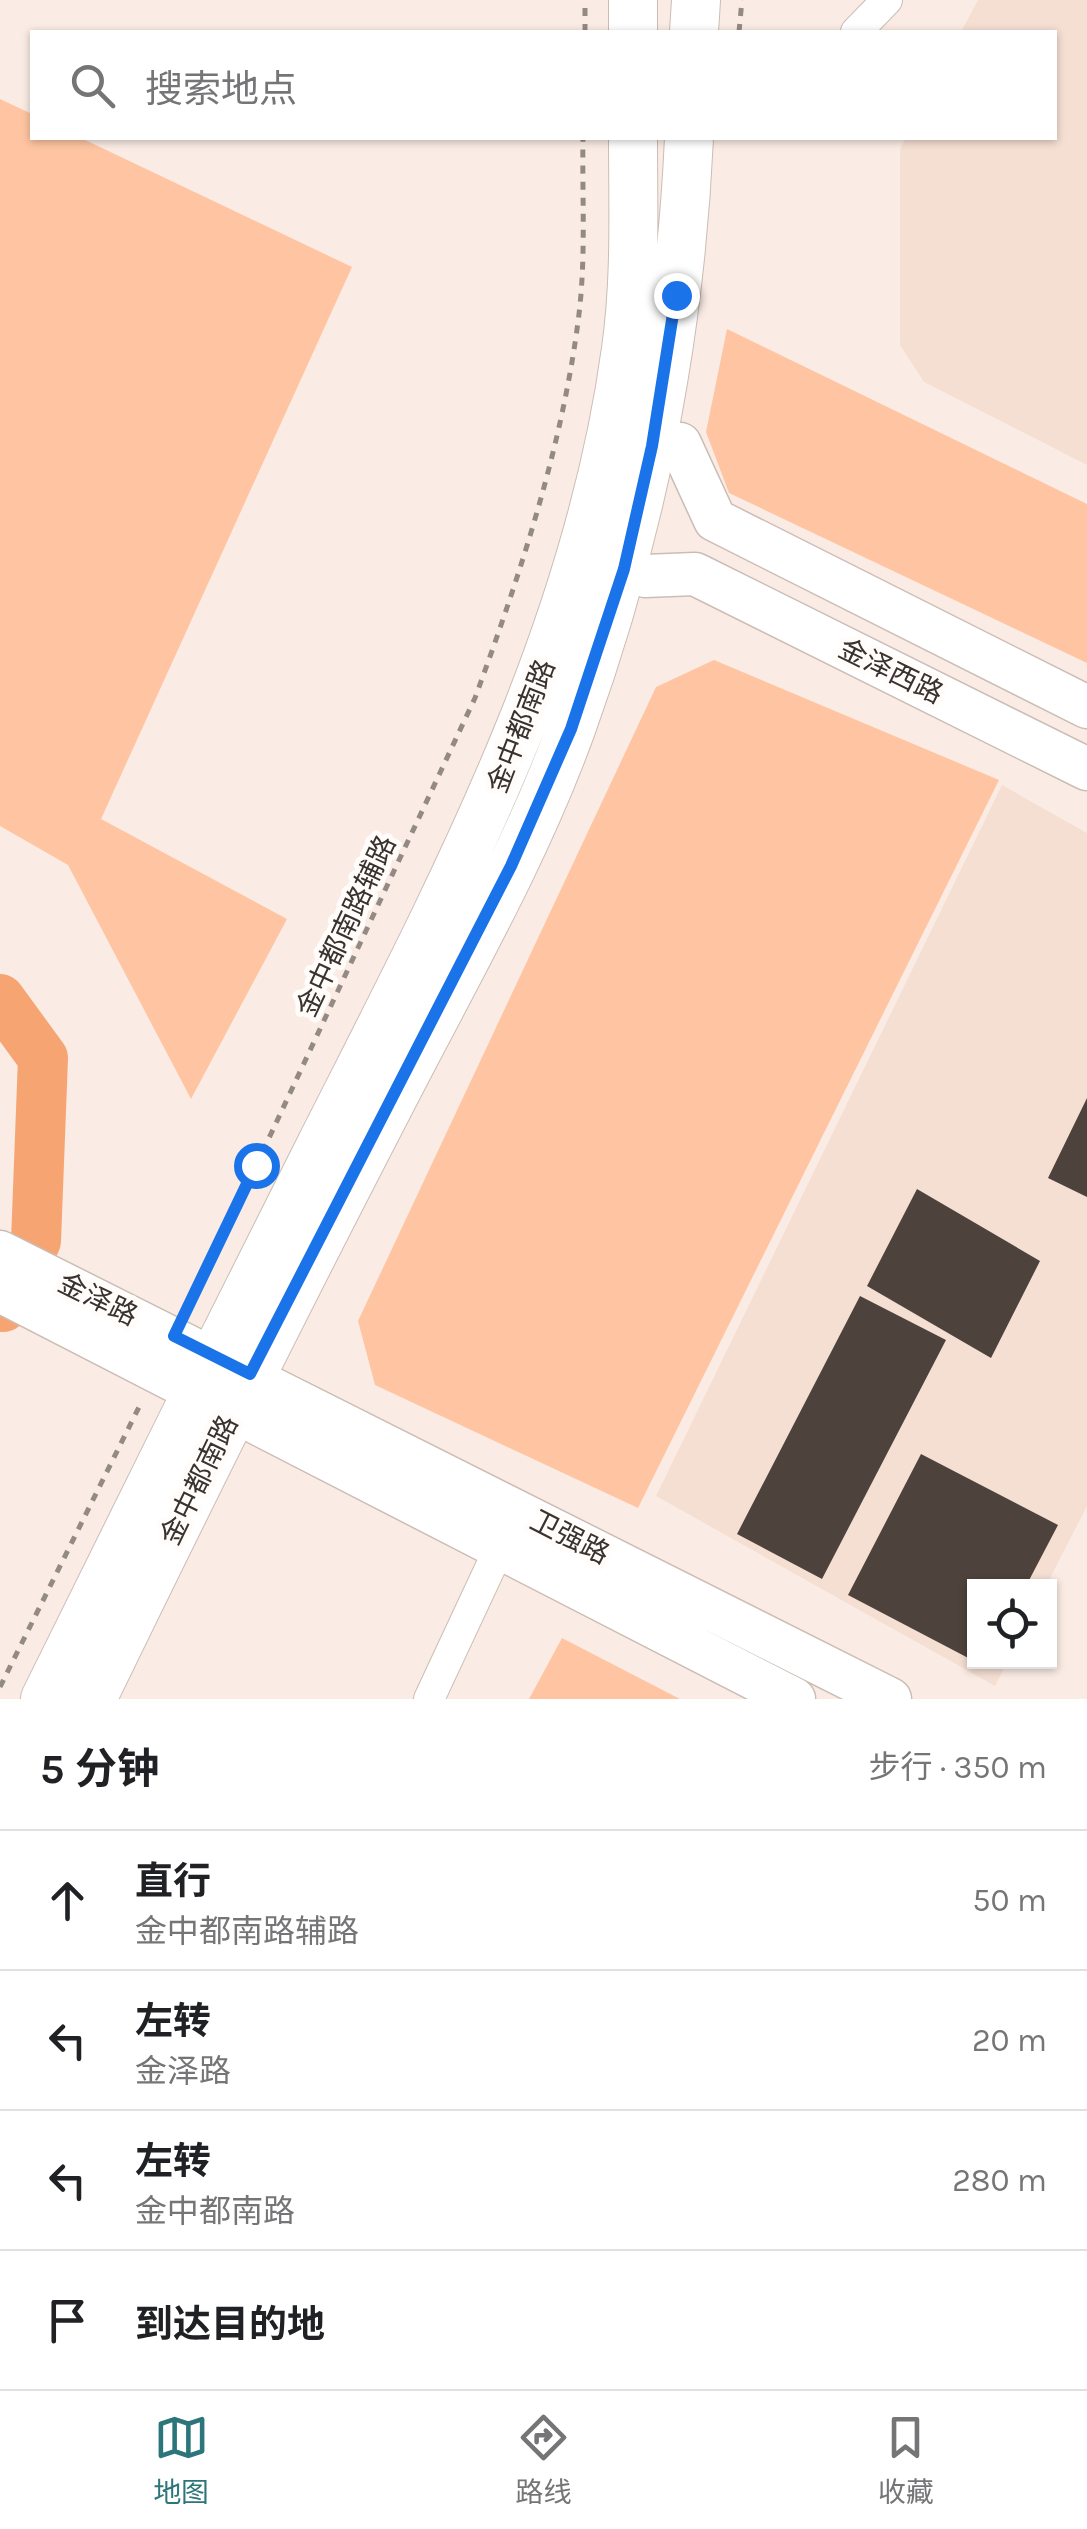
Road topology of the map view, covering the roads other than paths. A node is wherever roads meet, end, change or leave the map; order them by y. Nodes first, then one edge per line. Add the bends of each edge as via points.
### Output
1 (633, 0) edge
2 (696, 0) edge
3 (887, 0) edge
4 (633, 30) edge
5 (694, 30) edge
6 (858, 30) edge
7 (633, 140) edge
8 (689, 140) edge
9 (680, 444) dead end
10 (646, 576) dead end
11 (1087, 707) edge
12 (1087, 769) edge
13 (0, 1252) edge
14 (0, 1291) edge
15 (86, 1314) junction
16 (204, 1372) junction
17 (500, 1550) junction
18 (45, 1699) edge
19 (92, 1699) edge
20 (428, 1699) edge
21 (794, 1699) edge
22 (890, 1699) edge

1 - 4 main road
2 - 5 main road
3 - 6 street
7 - 16 main road, 金中都南路 via 633,275 620,382 586,532 533,702 469,852
8 - 16 main road, 金中都南路 via 685,232 652,446 624,569 571,729 511,866
9 - 11 street, 金泽西路 via 715,520
10 - 12 street, 金泽西路 via 695,574
13 - 15 street, 金泽路
14 - 15 street, 金泽路
15 - 16 street, 金泽路
16 - 17 street, 卫强路
16 - 18 main road, 金中都南路
16 - 19 main road, 金中都南路
16 - 22 street, 卫强路
17 - 20 street
17 - 21 street, 卫强路

